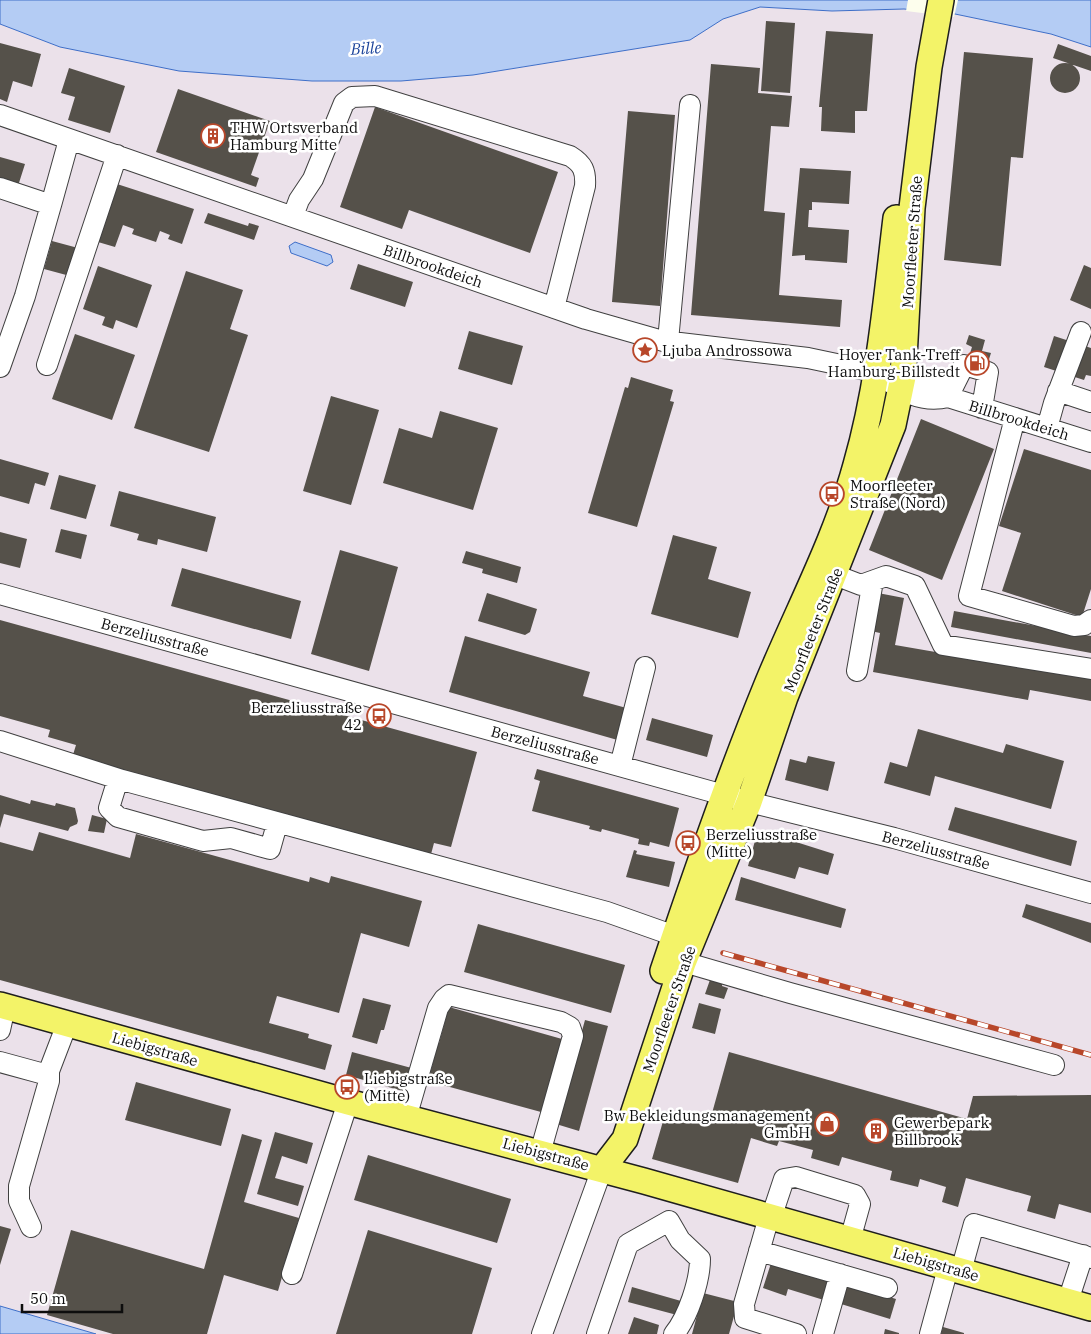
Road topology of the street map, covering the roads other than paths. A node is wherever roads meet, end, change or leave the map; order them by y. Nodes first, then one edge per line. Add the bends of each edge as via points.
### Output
1 (931, 10) edge
2 (922, 67) junction
3 (690, 105) dead end
4 (0, 115) edge
5 (69, 140) junction
6 (117, 155) junction
7 (0, 188) edge
8 (51, 205) junction
9 (292, 216) junction
10 (554, 308) junction
11 (1081, 332) dead end
12 (6, 333) edge
13 (668, 341) junction
14 (47, 365) dead end
15 (0, 367) edge
16 (877, 372) junction
17 (902, 384) junction
18 (1058, 391) junction
19 (948, 397) junction
20 (1091, 402) edge
21 (982, 408) junction
22 (1015, 418) junction
23 (1047, 428) junction
24 (1091, 442) edge
25 (835, 576) junction
26 (873, 581) junction
27 (0, 594) edge
28 (1091, 620) edge
29 (644, 667) dead end
30 (1091, 669) edge
31 (857, 671) dead end
32 (0, 740) edge
33 (620, 766) junction
34 (118, 778) junction
35 (724, 794) junction
36 (749, 802) junction
37 (277, 824) junction
38 (1091, 893) edge
39 (680, 950) junction
40 (2, 1014) edge
41 (66, 1024) junction
42 (0, 1062) edge
43 (1054, 1065) dead end
44 (49, 1071) junction
45 (348, 1102) junction
46 (406, 1118) junction
47 (540, 1153) junction
48 (602, 1169) junction
49 (678, 1190) junction
50 (770, 1218) junction
51 (669, 1221) junction
52 (31, 1227) dead end
53 (850, 1240) junction
54 (758, 1251) junction
55 (1087, 1256) edge
56 (954, 1269) junction
57 (292, 1274) dead end
58 (840, 1274) junction
59 (887, 1288) dead end
60 (1079, 1305) edge
61 (542, 1334) edge
62 (597, 1334) edge
63 (674, 1334) edge
64 (796, 1334) edge
65 (823, 1334) edge
66 (930, 1334) edge

1 - 2 main road
2 - 16 main road, Moorfleeter Straße
2 - 17 main road, Moorfleeter Straße
3 - 13 street
4 - 5 street, Billbrookdeich
5 - 6 street, Billbrookdeich
5 - 8 street
6 - 9 street, Billbrookdeich
6 - 14 street
7 - 8 street
8 - 12 street via 25,296
9 - 10 street, Billbrookdeich
9 - 10 street via 313,179 344,103 352,97 375,96 394,100 570,156 584,167 585,186
10 - 13 street, Billbrookdeich
11 - 18 street
12 - 15 street
13 - 16 street, Billbrookdeich via 808,358
16 - 17 street, Billbrookdeich
16 - 35 main road, Moorfleeter Straße via 845,500 766,685
17 - 19 street, Billbrookdeich via 940,386
17 - 25 main road, Moorfleeter Straße via 893,425
18 - 20 street
18 - 23 street
19 - 21 street, Billbrookdeich
19 - 21 street via 964,365 988,372
21 - 22 street, Billbrookdeich
22 - 23 street, Billbrookdeich
22 - 28 street via 969,596 1074,626
23 - 24 street, Billbrookdeich
25 - 26 street via 861,585
25 - 36 main road, Moorfleeter Straße via 785,697
26 - 30 street via 886,576 915,586 943,645
26 - 31 street
27 - 33 street, Berzeliusstraße
29 - 33 street
32 - 34 street
33 - 35 street, Berzeliusstraße
34 - 37 street
34 - 37 street via 109,808 118,817 203,842 231,838 270,849
35 - 36 street, Berzeliusstraße
35 - 39 main road, Moorfleeter Straße
36 - 38 street, Berzeliusstraße
36 - 39 main road, Moorfleeter Straße
37 - 39 street via 588,907
39 - 43 street
39 - 48 main road, Moorfleeter Straße via 625,1139
40 - 41 main road, Liebigstraße
41 - 44 street
41 - 45 main road, Liebigstraße
42 - 44 street via 44,1074
44 - 52 street via 49,1081 19,1186 19,1201
45 - 46 main road, Liebigstraße
45 - 57 street
46 - 47 main road, Liebigstraße
46 - 47 street via 438,1008 449,995 561,1022 570,1027 573,1036
47 - 48 main road, Liebigstraße
48 - 49 main road, Liebigstraße
48 - 61 street, Moorfleeter Straße
49 - 50 main road, Liebigstraße
49 - 51 street
50 - 53 main road, Liebigstraße
50 - 53 street via 784,1179 796,1177 855,1195 860,1204
50 - 54 street
51 - 62 street via 628,1244
51 - 63 street via 680,1240 700,1259 691,1301
53 - 56 main road, Liebigstraße
54 - 58 street
54 - 64 street via 744,1304 745,1318
55 - 56 street via 974,1224
55 - 60 street
56 - 60 main road, Liebigstraße
56 - 66 street
58 - 59 street
58 - 65 street

